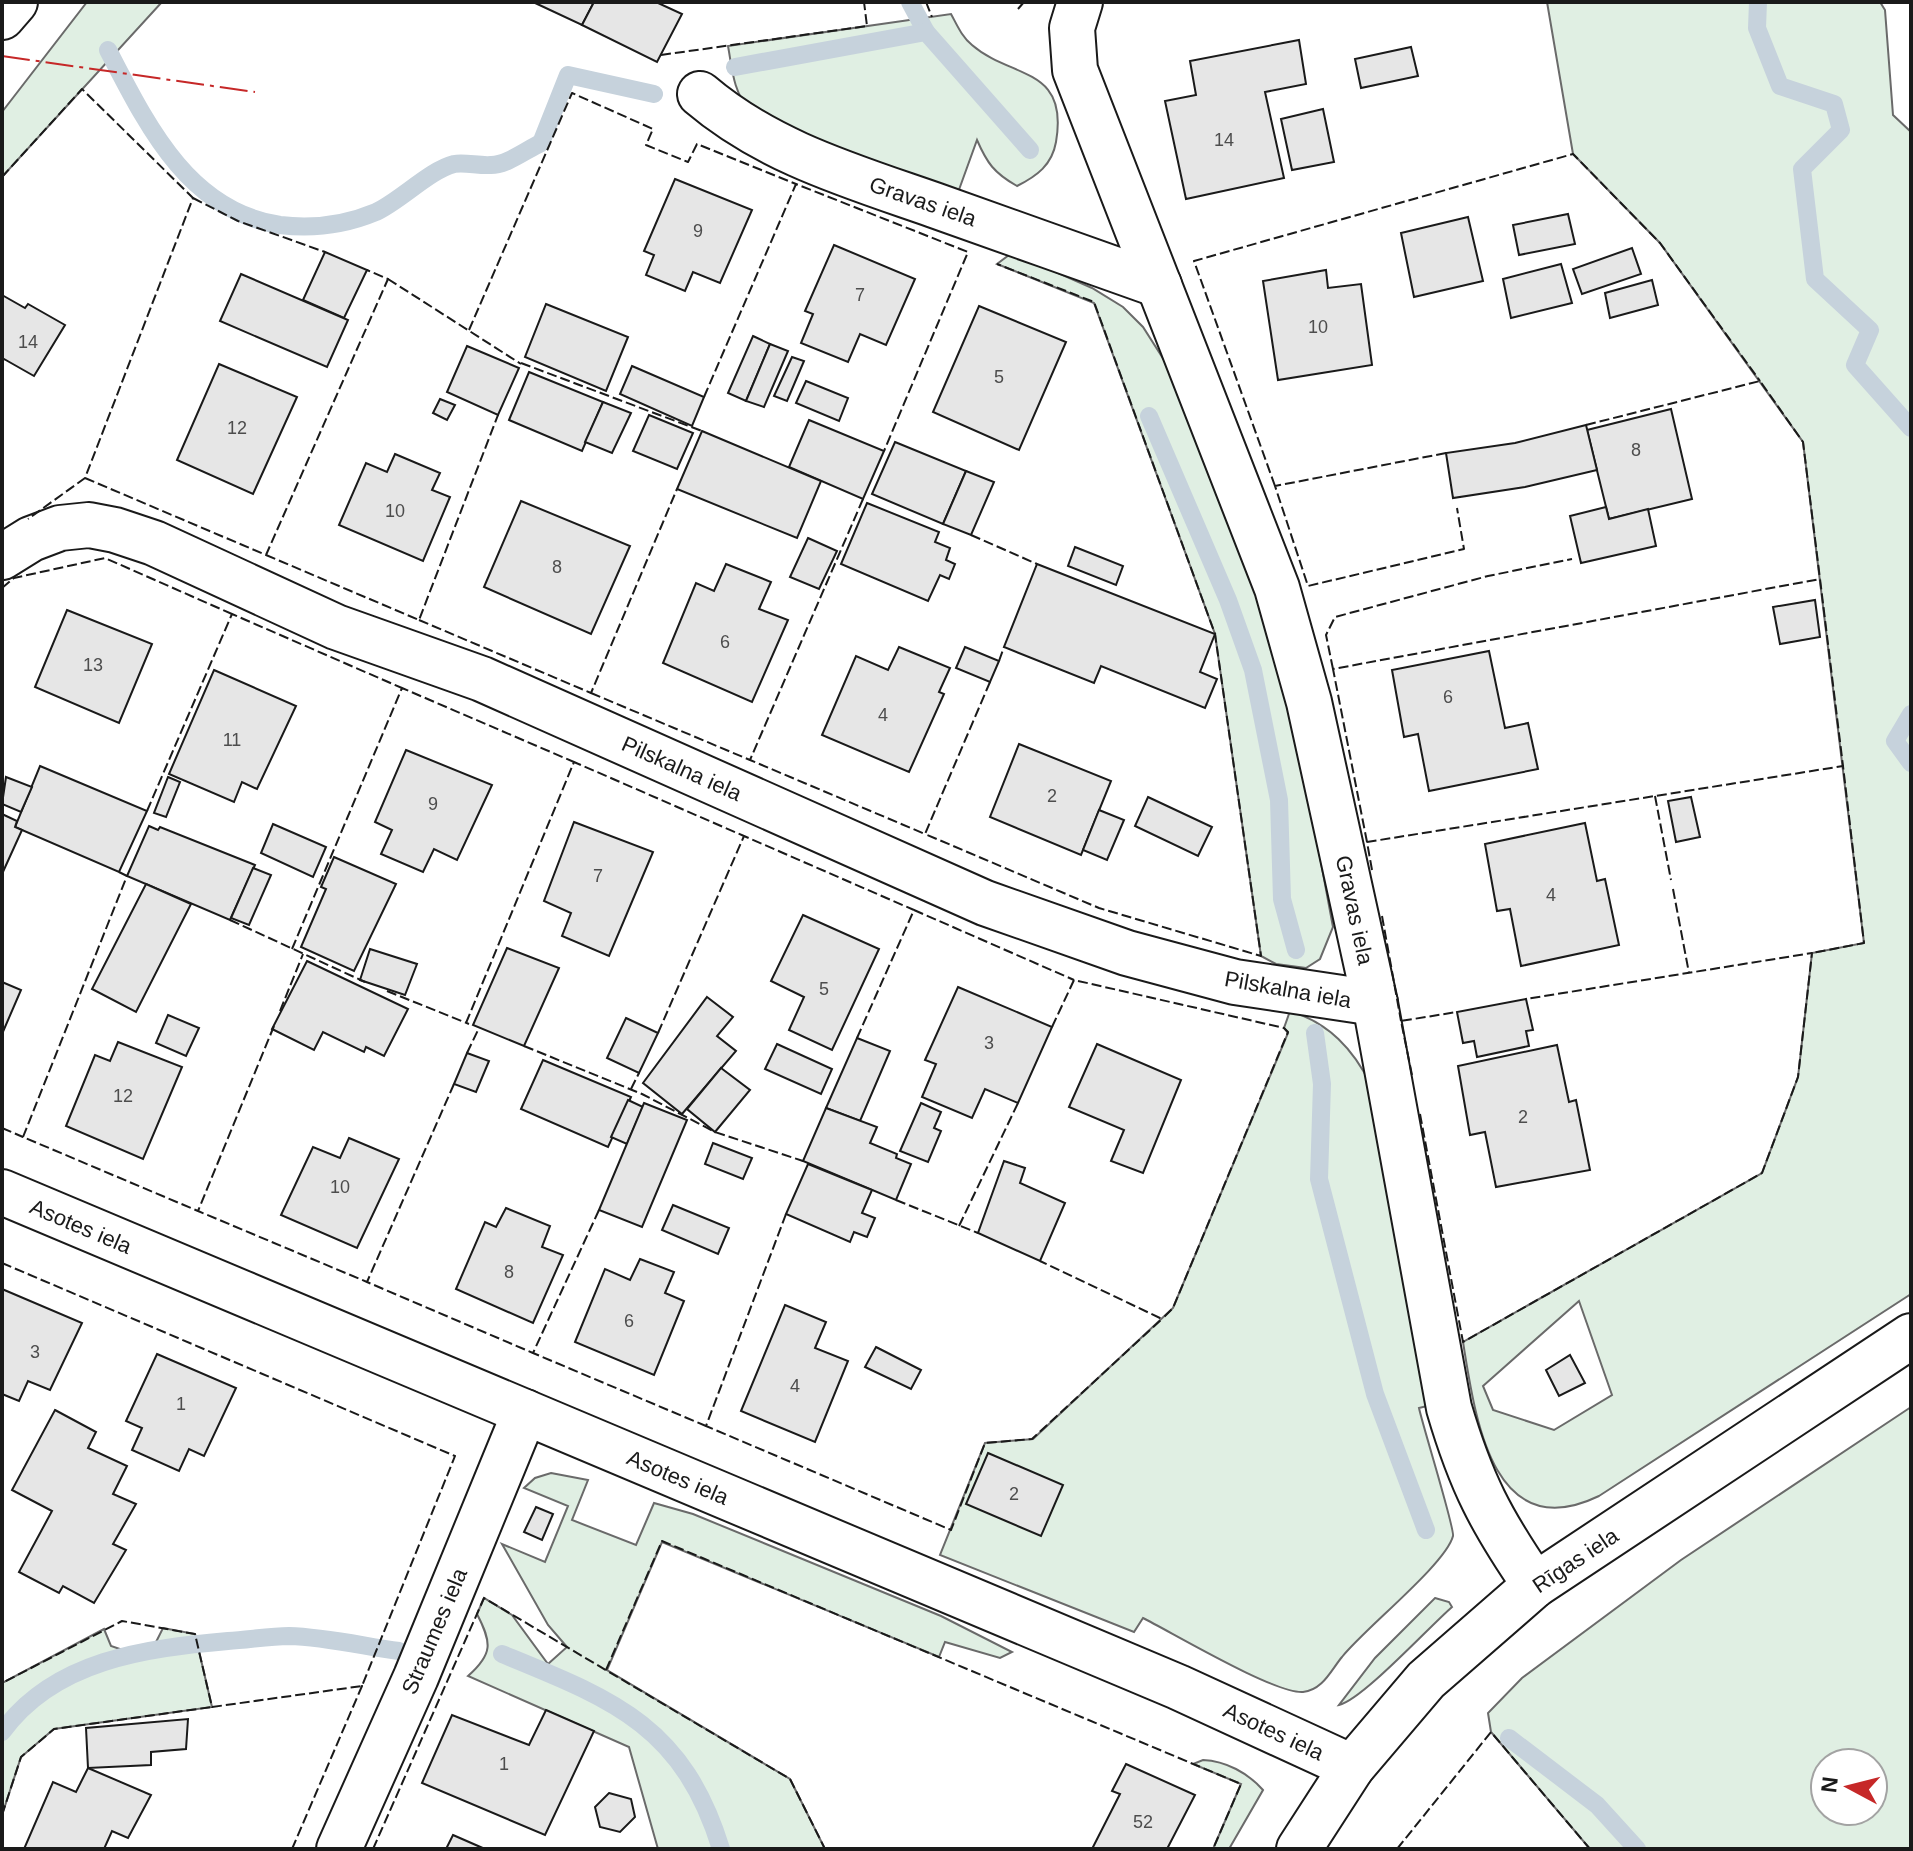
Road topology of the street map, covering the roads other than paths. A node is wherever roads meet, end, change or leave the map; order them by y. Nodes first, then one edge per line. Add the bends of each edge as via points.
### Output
1 (15, 2) edge
2 (1080, 2) edge
3 (2, 17) edge
4 (700, 94) dead end
5 (1159, 285) junction
6 (2, 557) edge
7 (1375, 1003) junction
8 (2, 1192) edge
9 (1911, 1336) edge
10 (525, 1412) junction
11 (1535, 1585) junction
12 (1352, 1767) junction
13 (339, 1849) edge
14 (1299, 1849) edge

1 - 3 main road
2 - 5 main road, Gravas iela via 1072,28 1075,70
4 - 5 main road, Gravas iela via 733,123 810,161
5 - 7 main road, Gravas iela via 1277,588 1309,702
6 - 7 main road, Pilskalna iela via 60,528 89,525 115,530 336,627 482,679 985,903 1127,953 1235,982
7 - 11 main road, Gravas iela via 1449,1408 1485,1509
8 - 10 main road, Asotes iela
9 - 11 main road, Rīgas iela
10 - 12 main road, Asotes iela via 1178,1687
10 - 13 main road, Straumes iela
11 - 12 main road, Rīgas iela via 1426,1680
12 - 14 main road, Rīgas iela

